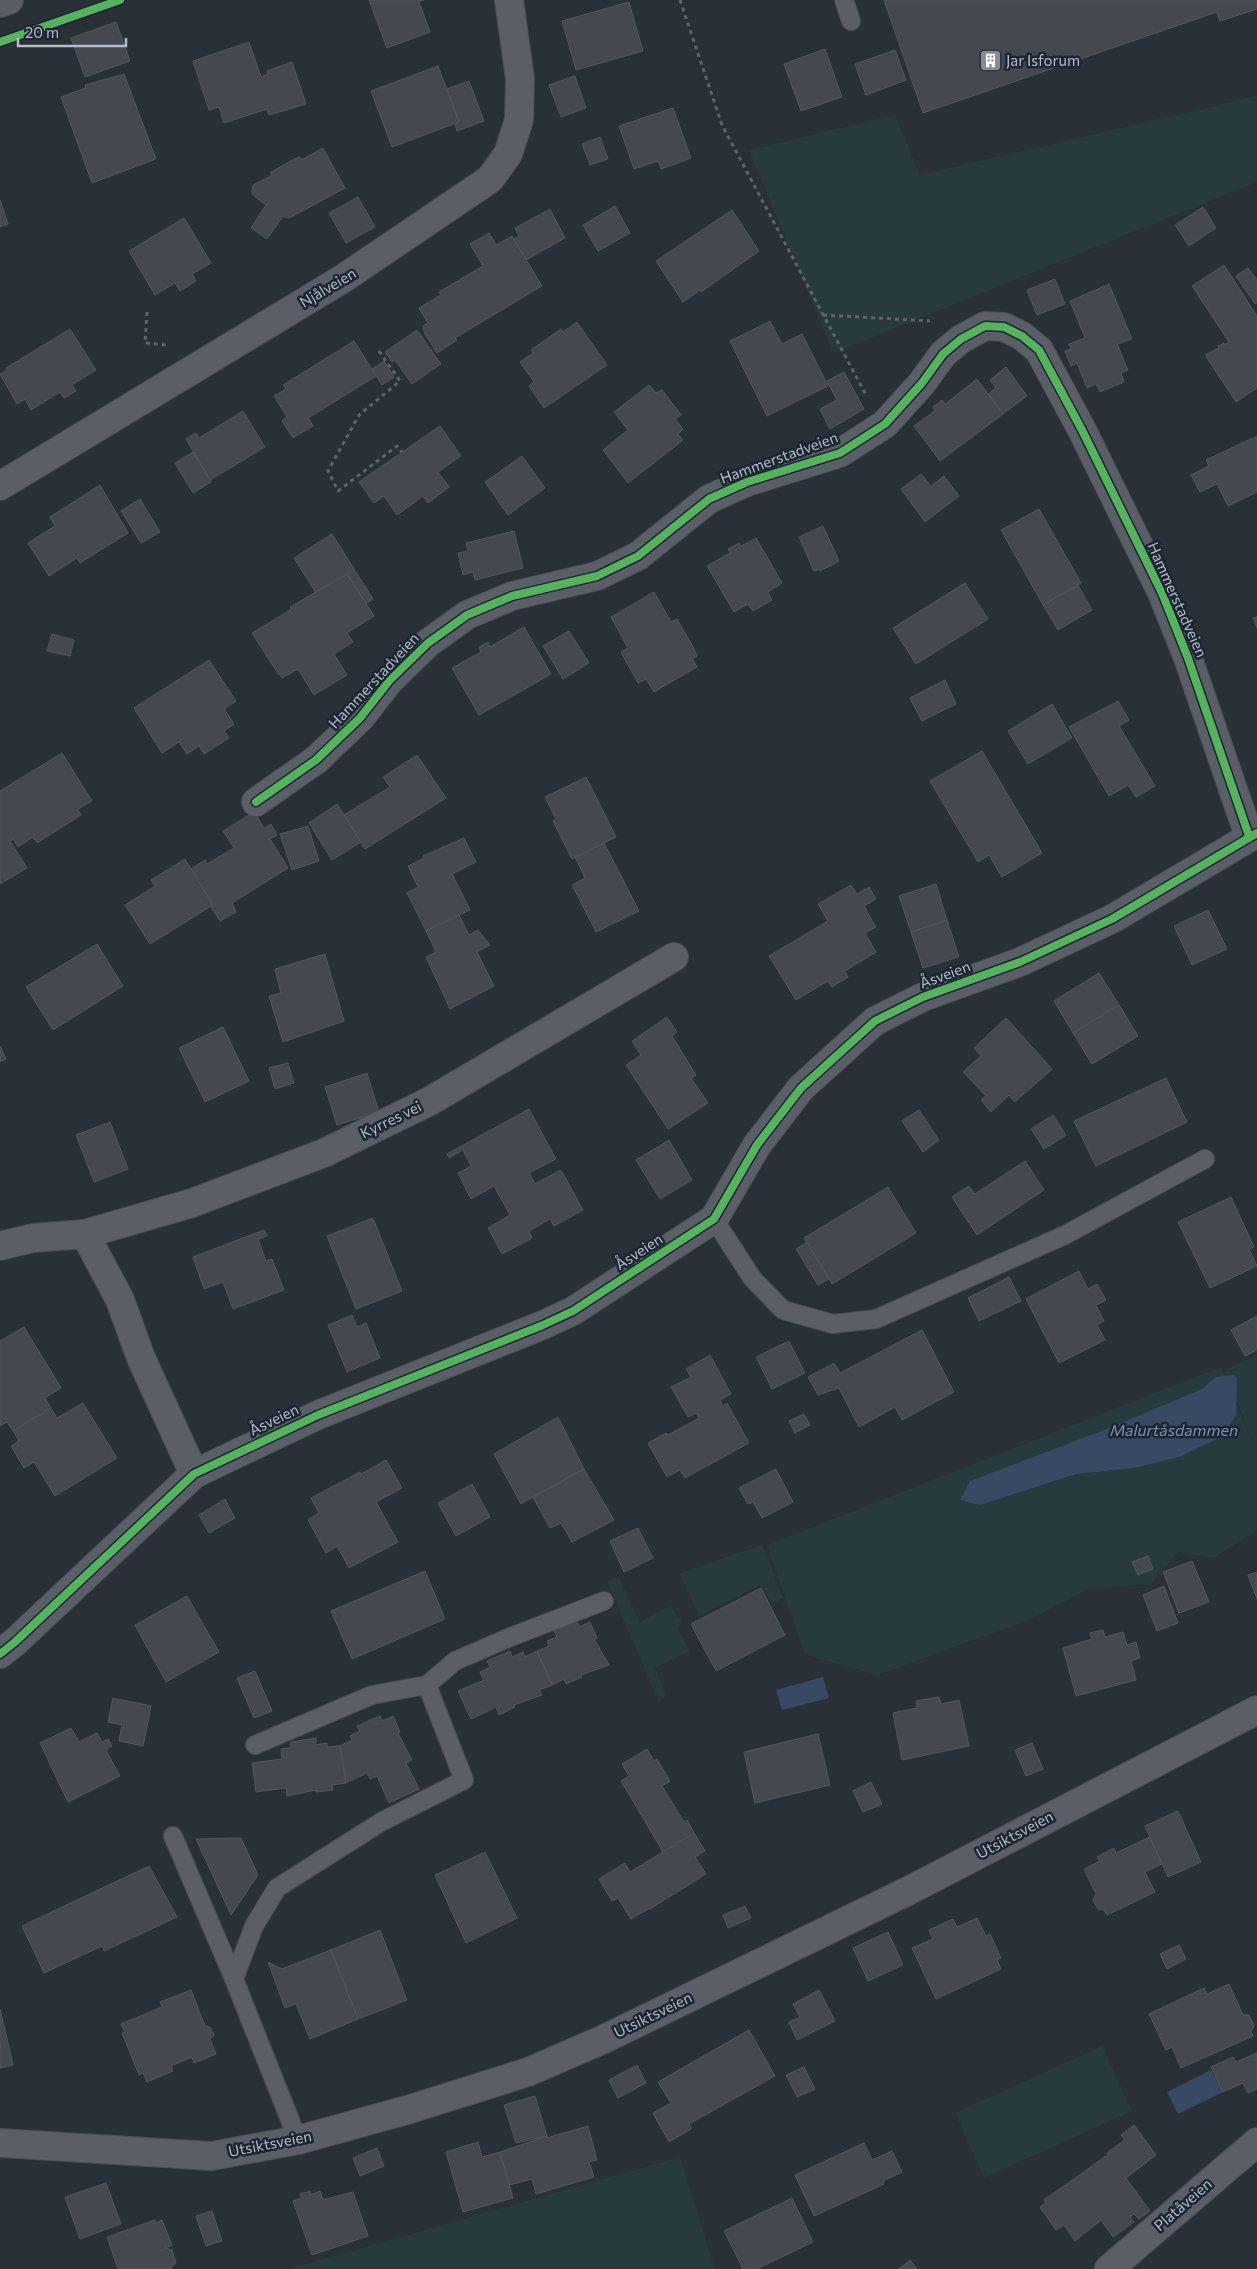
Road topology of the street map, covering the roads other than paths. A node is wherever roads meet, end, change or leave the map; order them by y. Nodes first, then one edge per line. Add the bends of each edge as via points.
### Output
1 (9, 0) edge
2 (509, 0) edge
3 (844, 0) edge
4 (0, 3) edge
5 (851, 21) dead end
6 (0, 486) edge
7 (256, 802) dead end
8 (1253, 835) edge
9 (674, 957) dead end
10 (1205, 1159) dead end
11 (714, 1219) junction
12 (85, 1234) junction
13 (0, 1246) edge
14 (194, 1474) junction
15 (604, 1601) dead end
16 (0, 1654) edge
17 (427, 1685) junction
18 (1257, 1710) edge
19 (255, 1745) dead end
20 (173, 1836) dead end
21 (234, 1979) junction
22 (298, 2140) junction
23 (1257, 2142) edge
24 (0, 2144) edge
25 (1109, 2269) edge

1 - 4 main road
2 - 6 street, Njålveien via 520,79 519,120 508,154 490,178 350,274
3 - 5 lane
7 - 8 street, Hammerstadveien via 316,760 360,718 389,681 428,642 467,615 512,596 597,576 638,556 709,499 747,482 840,453 885,424 943,354 985,326 1004,327 1039,350 1082,430 1162,593
8 - 11 street, Åsveien via 1112,919 1020,962 922,997 874,1021 801,1088 757,1145
9 - 12 street, Kyrres vei via 430,1101 324,1153 192,1203
10 - 11 lane via 1065,1235 876,1319 833,1324 783,1310 752,1278
11 - 14 street, Åsveien via 573,1311 318,1415
12 - 13 street, Kyrres vei via 33,1238
12 - 14 street via 120,1300
14 - 16 street, Åsveien
15 - 17 lane via 456,1661
17 - 19 lane via 372,1695
17 - 21 lane via 464,1780 381,1822 277,1888 254,1926
18 - 22 street, Utsiktsveien via 908,1891 602,2040 528,2072
20 - 21 lane
21 - 22 lane
22 - 24 street, Utsiktsveien via 212,2156
23 - 25 street, Platåveien

